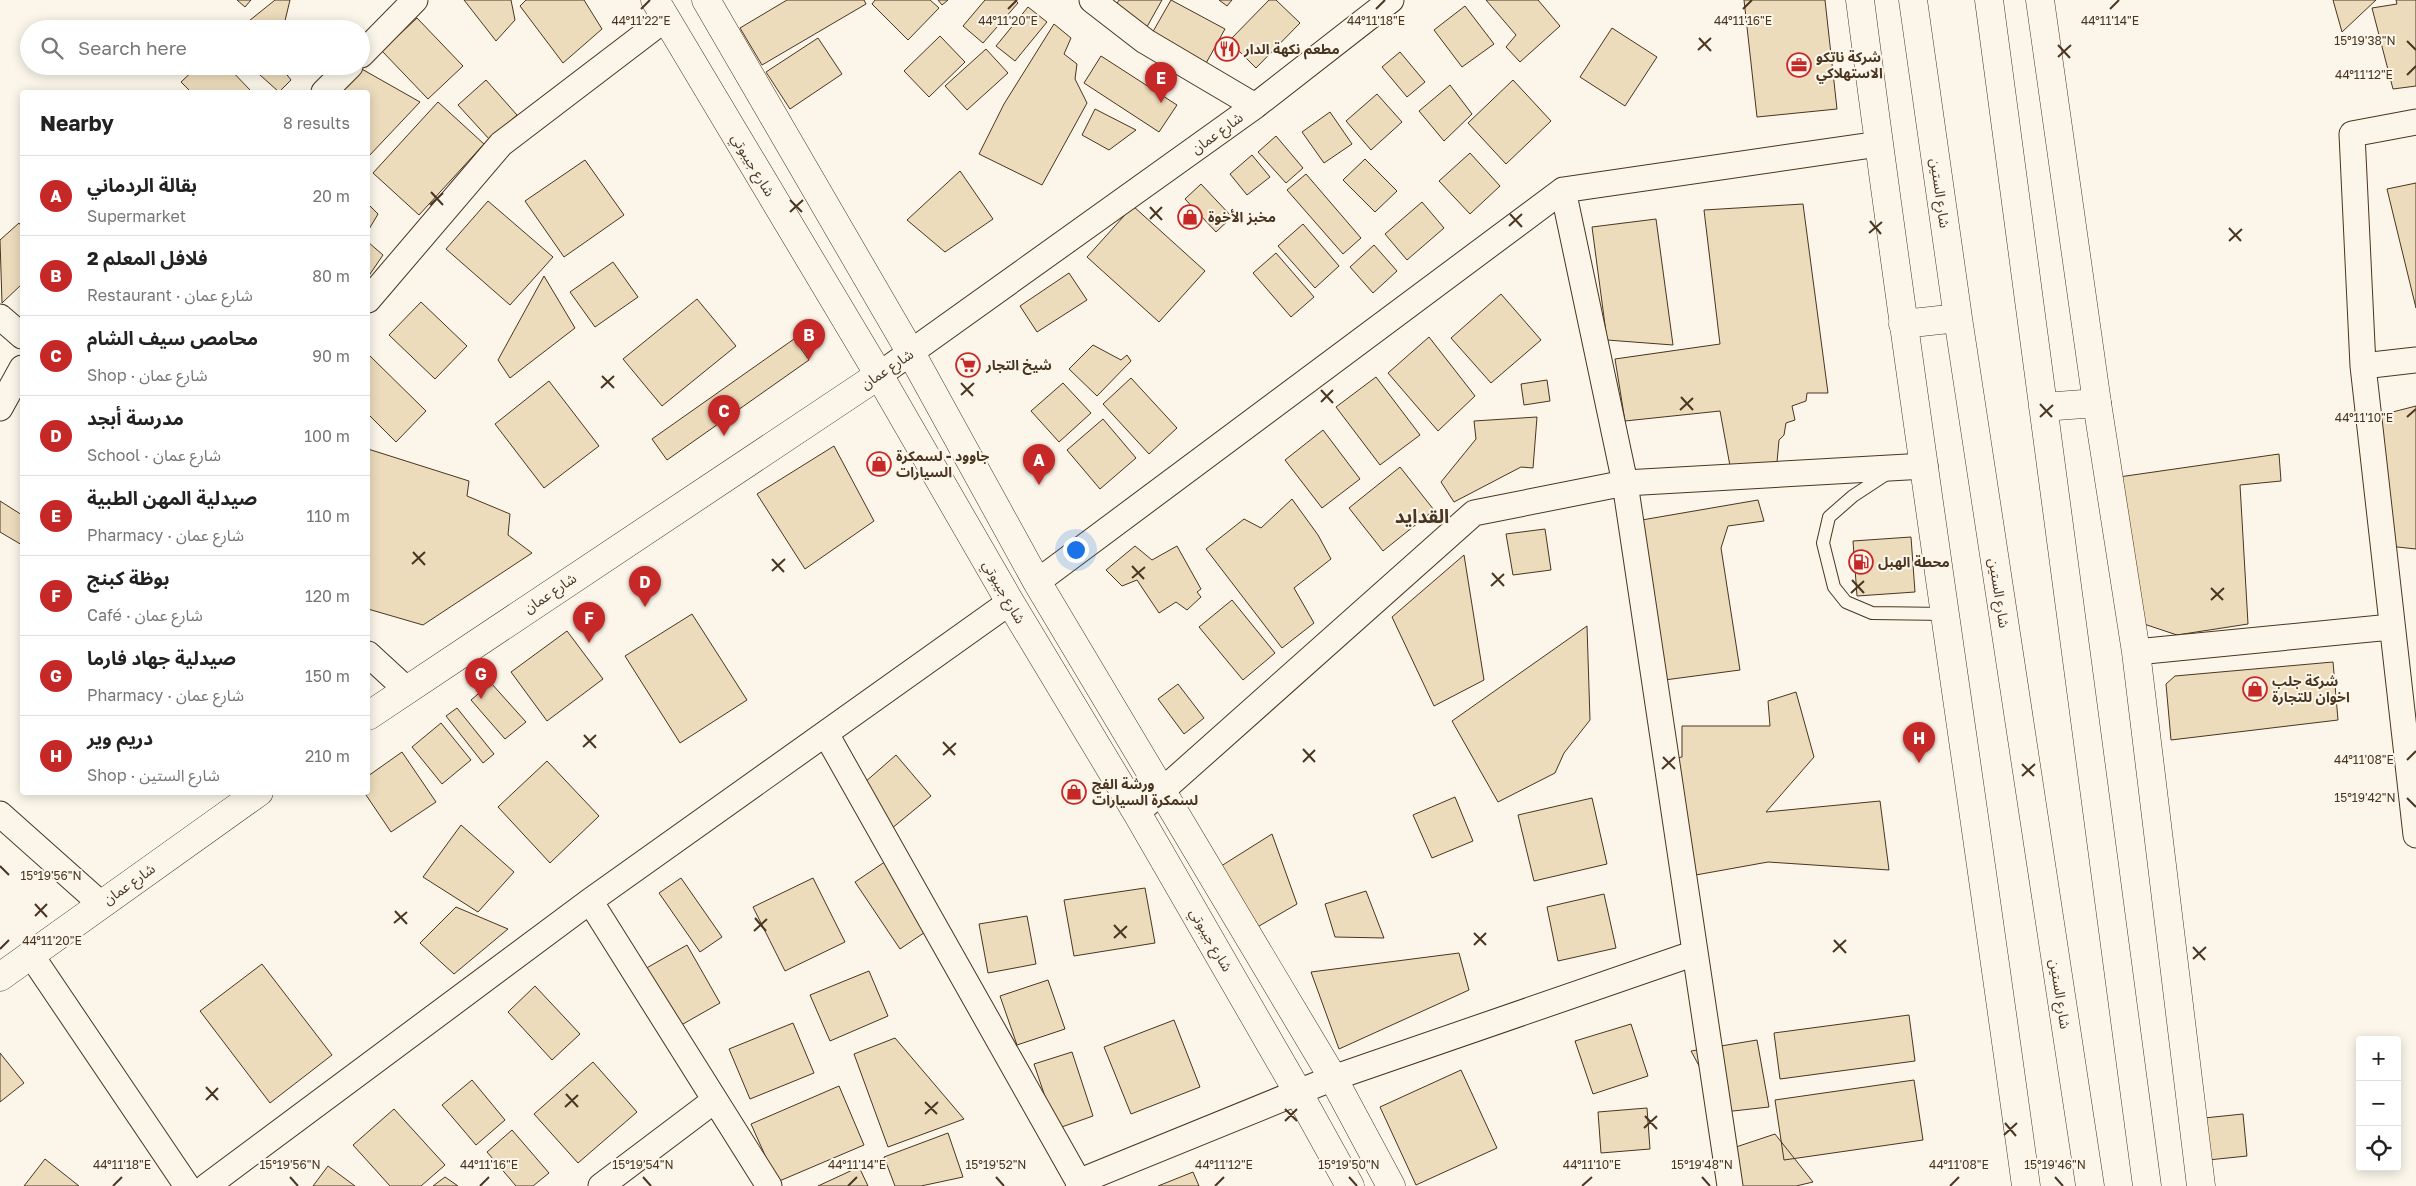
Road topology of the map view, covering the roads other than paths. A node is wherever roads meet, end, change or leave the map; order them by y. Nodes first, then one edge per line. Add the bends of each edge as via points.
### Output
1 (706, 0) edge
2 (1092, 0) edge
3 (1860, 0) edge
4 (1913, 0) edge
5 (1988, 0) edge
6 (2040, 0) edge
7 (407, 3) edge
8 (1380, 3) edge
9 (660, 9) edge
10 (370, 45) edge
11 (341, 75) edge
12 (326, 90) edge
13 (1255, 106) junction
14 (2416, 122) edge
15 (1878, 144) junction
16 (1563, 190) junction
17 (370, 298) edge
18 (0, 317) edge
19 (1958, 318) junction
20 (1903, 324) junction
21 (20, 334) edge
22 (912, 353) junction
23 (2416, 360) edge
24 (2363, 366) junction
25 (20, 372) edge
26 (879, 375) junction
27 (2097, 403) junction
28 (2043, 407) junction
29 (0, 408) edge
30 (1925, 466) junction
31 (1896, 467) junction
32 (1625, 483) junction
33 (1037, 582) junction
34 (1010, 602) junction
35 (1946, 614) junction
36 (2391, 627) junction
37 (2136, 652) junction
38 (370, 656) edge
39 (406, 689) junction
40 (370, 715) edge
41 (826, 734) junction
42 (1162, 792) junction
43 (256, 795) edge
44 (1137, 813) junction
45 (0, 814) edge
46 (2416, 835) edge
47 (590, 901) junction
48 (101, 904) junction
49 (1695, 953) junction
50 (31, 955) junction
51 (0, 977) edge
52 (1333, 1078) junction
53 (1298, 1092) junction
54 (715, 1100) junction
55 (1080, 1184) edge
56 (186, 1186) edge
57 (207, 1186) edge
58 (601, 1186) edge
59 (769, 1186) edge
60 (1350, 1186) edge
61 (1391, 1186) edge
62 (1730, 1186) edge
63 (2026, 1186) edge
64 (2090, 1186) edge
65 (2147, 1186) edge
66 (2201, 1186) edge

1 - 22 main road
2 - 13 street via 1145,41
3 - 15 main road
4 - 19 main road, شارع الستين
5 - 28 main road
6 - 27 main road
7 - 10 street
8 - 13 street, شارع عمان
9 - 17 street via 501,144
9 - 26 main road, شارع جيبوتي
11 - 12 street
13 - 22 street, شارع عمان
14 - 24 street via 2352,134
15 - 16 street
15 - 20 main road
16 - 32 street
16 - 33 street
18 - 21 street
19 - 20 main road
19 - 64 main road, شارع الستين
20 - 30 main road
22 - 26 street, شارع عمان
22 - 33 main road
23 - 24 street
24 - 36 street
25 - 29 street
26 - 34 main road, شارع جيبوتي
26 - 39 main road, شارع عمان
27 - 28 main road
27 - 37 main road
28 - 65 main road
30 - 31 street
30 - 35 main road
31 - 32 street
31 - 35 lane via 1852,496 1829,517 1823,543 1834,587 1846,602 1872,613
32 - 42 street via 1474,513
32 - 49 street
33 - 34 main road
33 - 42 main road
34 - 41 street
34 - 44 main road, شارع جيبوتي
35 - 63 main road
36 - 37 street
36 - 46 street
37 - 66 main road
38 - 39 street
39 - 40 main road, شارع عمان
41 - 47 street
41 - 55 street
42 - 44 street
42 - 52 main road
43 - 48 main road, شارع عمان
44 - 53 main road, شارع جيبوتي
45 - 48 street
47 - 54 street
47 - 57 street
48 - 50 main road, شارع عمان
49 - 52 street
49 - 62 street
50 - 51 main road, شارع عمان
50 - 56 street
52 - 53 street
52 - 61 main road
53 - 55 street
53 - 60 main road, شارع جيبوتي
54 - 58 street
54 - 59 street

